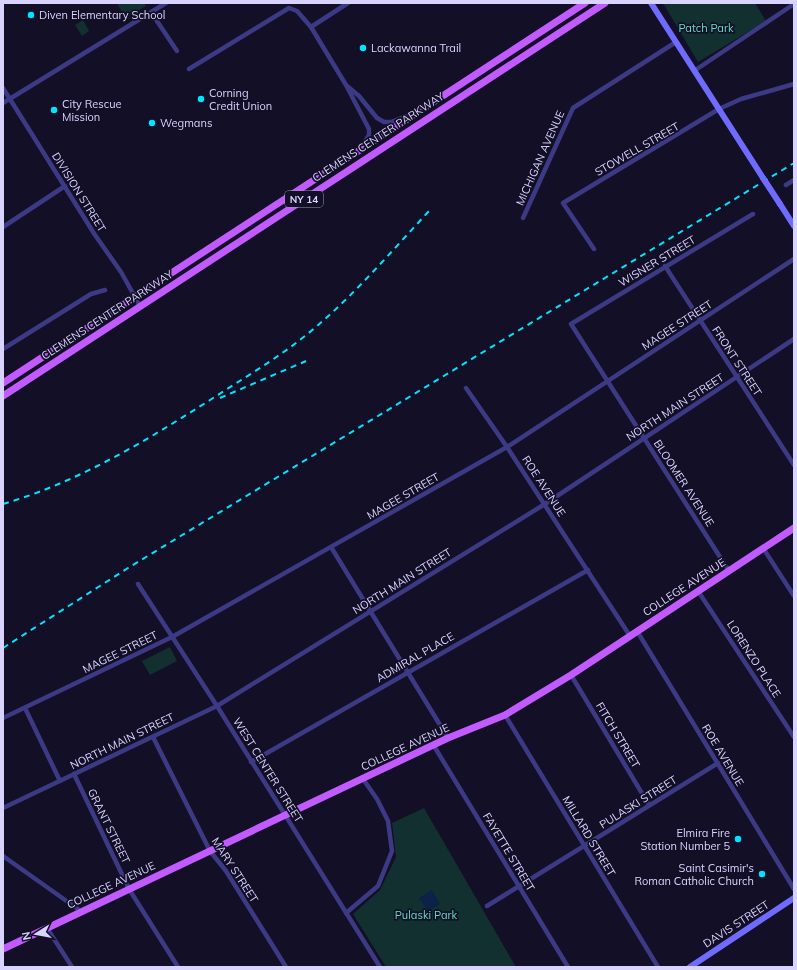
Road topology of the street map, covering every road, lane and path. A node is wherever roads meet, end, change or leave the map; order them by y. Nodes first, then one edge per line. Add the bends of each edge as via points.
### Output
1 (166, 3) edge
2 (585, 3) edge
3 (605, 3) edge
4 (651, 3) edge
5 (346, 4) edge
6 (794, 4) edge
7 (151, 12) junction
8 (311, 27) junction
9 (676, 42) junction
10 (177, 51) dead end
11 (189, 69) dead end
12 (694, 71) junction
13 (794, 84) edge
14 (346, 85) junction
15 (3, 88) edge
16 (10, 99) junction
17 (3, 103) edge
18 (719, 109) junction
19 (416, 112) junction
20 (360, 149) junction
21 (794, 180) edge
22 (786, 185) dead end
23 (65, 186) junction
24 (753, 214) dead end
25 (523, 218) dead end
26 (794, 226) edge
27 (3, 227) edge
28 (594, 249) dead end
29 (794, 259) edge
30 (665, 266) junction
31 (105, 290) dead end
32 (136, 297) junction
33 (140, 306) junction
34 (700, 321) junction
35 (571, 324) joint
36 (794, 339) edge
37 (3, 349) edge
38 (737, 377) junction
39 (3, 382) edge
40 (607, 382) junction
41 (466, 388) dead end
42 (3, 396) edge
43 (644, 438) junction
44 (507, 447) junction
45 (794, 465) edge
46 (545, 504) junction
47 (794, 528) edge
48 (331, 547) junction
49 (762, 548) junction
50 (588, 570) junction
51 (729, 571) junction
52 (138, 584) dead end
53 (698, 591) junction
54 (794, 596) edge
55 (370, 611) junction
56 (637, 631) junction
57 (630, 636) junction
58 (172, 637) junction
59 (407, 672) junction
60 (571, 675) junction
61 (217, 706) junction
62 (25, 708) junction
63 (505, 715) junction
64 (3, 718) edge
65 (153, 736) junction
66 (794, 737) edge
67 (448, 738) junction
68 (434, 746) junction
69 (251, 762) junction
70 (718, 763) junction
71 (74, 774) junction
72 (363, 779) junction
73 (60, 781) junction
74 (649, 805) junction
75 (3, 808) edge
76 (285, 816) junction
77 (585, 845) junction
78 (210, 851) junction
79 (3, 856) edge
80 (519, 886) junction
81 (129, 889) junction
82 (794, 889) edge
83 (794, 898) edge
84 (487, 906) dead end
85 (82, 912) junction
86 (346, 913) junction
87 (47, 928) junction
88 (3, 949) edge
89 (72, 967) edge
90 (178, 967) edge
91 (286, 967) edge
92 (380, 967) edge
93 (568, 967) edge
94 (658, 967) edge
95 (690, 967) edge

1 - 7 street
2 - 19 main road, CLEMENS CENTER PARKWAY / NY 14
3 - 33 main road, CLEMENS CENTER PARKWAY / NY 14
4 - 9 street
5 - 8 street
6 - 12 street
7 - 10 street
7 - 16 street
8 - 11 street via 297,11 289,8
8 - 14 street
9 - 12 street
9 - 25 street, MICHIGAN AVENUE via 573,108
12 - 18 street
13 - 18 street, STOWELL STREET via 741,99
14 - 19 street via 377,118 384,122 391,122
14 - 20 street via 369,129 369,135
15 - 16 street, DIVISION STREET
16 - 17 street
16 - 23 street, DIVISION STREET
18 - 26 street, bridge
18 - 28 street, STOWELL STREET via 563,203
19 - 20 main road, CLEMENS CENTER PARKWAY / NY 14
20 - 32 main road, CLEMENS CENTER PARKWAY / NY 14
21 - 22 street
23 - 27 street
23 - 32 street, DIVISION STREET
24 - 30 street, WISNER STREET
29 - 34 street, MAGEE STREET
30 - 34 street, FRONT STREET
30 - 35 street, WISNER STREET
31 - 37 street via 91,294
32 - 33 street, DIVISION STREET
32 - 39 main road, CLEMENS CENTER PARKWAY / NY 14
33 - 42 main road, CLEMENS CENTER PARKWAY / NY 14
34 - 38 street, FRONT STREET
34 - 40 street, MAGEE STREET
35 - 40 street, BLOOMER AVENUE
36 - 38 street, NORTH MAIN STREET
38 - 43 street, NORTH MAIN STREET
38 - 45 street, FRONT STREET
40 - 43 street, BLOOMER AVENUE
40 - 44 street, MAGEE STREET
41 - 44 street, ROE AVENUE
43 - 46 street, NORTH MAIN STREET
43 - 51 street, BLOOMER AVENUE
44 - 46 street, ROE AVENUE
44 - 48 street, MAGEE STREET
46 - 50 street, ROE AVENUE
46 - 55 street, NORTH MAIN STREET
47 - 49 main road, COLLEGE AVENUE
48 - 55 street
48 - 58 street, MAGEE STREET
49 - 51 main road, COLLEGE AVENUE
49 - 54 street
50 - 57 street, ROE AVENUE
50 - 59 street, ADMIRAL PLACE
51 - 53 main road, COLLEGE AVENUE
52 - 58 street, WEST CENTER STREET
53 - 56 main road, COLLEGE AVENUE
53 - 66 street, LORENZO PLACE
55 - 59 street
55 - 61 street, NORTH MAIN STREET
56 - 57 main road, COLLEGE AVENUE
56 - 70 street, ROE AVENUE
57 - 60 main road, COLLEGE AVENUE
58 - 61 street, WEST CENTER STREET
58 - 62 street, MAGEE STREET
59 - 67 street
59 - 69 street, ADMIRAL PLACE
60 - 63 main road, COLLEGE AVENUE
60 - 74 street, FITCH STREET
61 - 65 street, NORTH MAIN STREET
61 - 69 street, WEST CENTER STREET
62 - 64 street, MAGEE STREET
62 - 73 street
63 - 67 main road, COLLEGE AVENUE
63 - 77 street, MILLARD STREET
65 - 71 street, NORTH MAIN STREET
65 - 78 street, MARY STREET
67 - 68 main road, COLLEGE AVENUE
68 - 72 main road, COLLEGE AVENUE
68 - 80 street, FAYETTE STREET
69 - 76 street, WEST CENTER STREET
70 - 74 street, PULASKI STREET
70 - 82 street, ROE AVENUE
71 - 73 street, NORTH MAIN STREET
71 - 81 street, GRANT STREET
72 - 76 main road, COLLEGE AVENUE
72 - 86 street via 388,821 392,851 378,886
73 - 75 street, NORTH MAIN STREET
74 - 77 street, PULASKI STREET
76 - 78 main road, COLLEGE AVENUE
76 - 86 street, WEST CENTER STREET
77 - 80 street, PULASKI STREET
77 - 94 street, MILLARD STREET
78 - 81 main road, COLLEGE AVENUE
78 - 91 street, MARY STREET
79 - 85 street
80 - 84 street, PULASKI STREET
80 - 93 street, FAYETTE STREET
81 - 85 main road, COLLEGE AVENUE
81 - 90 street, GRANT STREET
83 - 95 street, DAVIS STREET
85 - 87 main road, COLLEGE AVENUE
86 - 92 street, WEST CENTER STREET
87 - 88 main road, COLLEGE AVENUE
87 - 89 street

